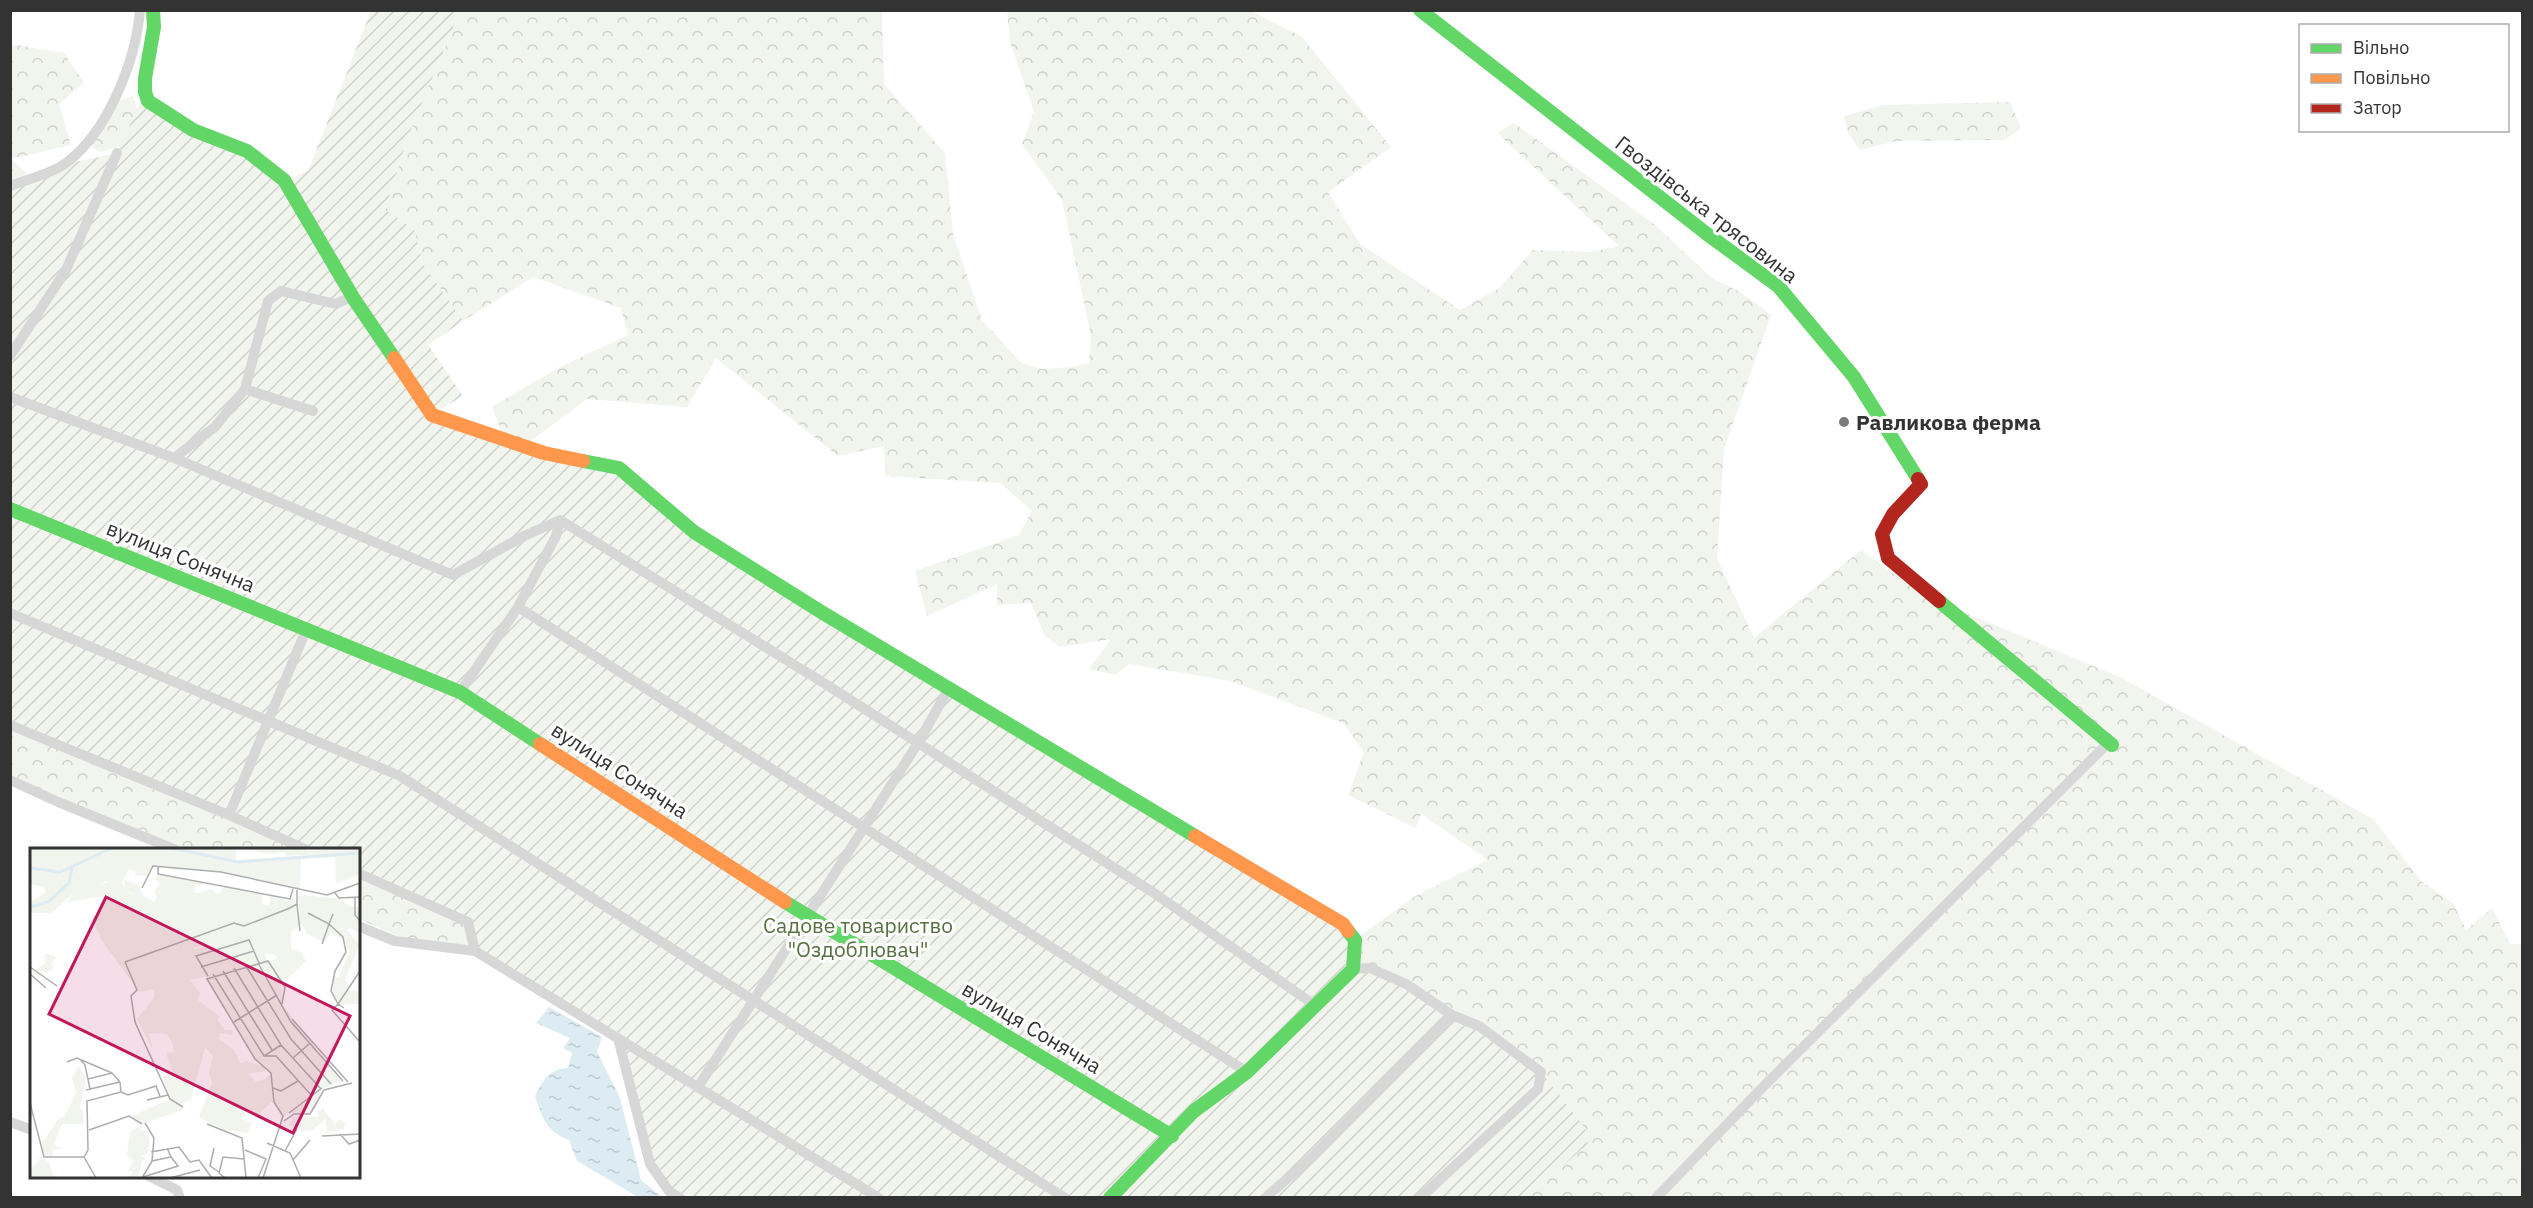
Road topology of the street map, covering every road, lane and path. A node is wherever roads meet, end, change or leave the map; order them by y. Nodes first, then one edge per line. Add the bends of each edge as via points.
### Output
1 (140, 10) edge
2 (153, 10) edge
3 (1420, 10) edge
4 (117, 153) dead end
5 (10, 186) edge
6 (353, 296) junction
7 (10, 356) edge
8 (245, 389) junction
9 (10, 397) edge
10 (314, 411) dead end
11 (174, 458) junction
12 (10, 509) edge
13 (560, 520) junction
14 (518, 607) junction
15 (10, 613) edge
16 (306, 630) junction
17 (949, 688) junction
18 (460, 692) junction
19 (267, 720) junction
20 (10, 725) edge
21 (918, 743) junction
22 (2111, 743) joint
23 (10, 780) edge
24 (229, 815) junction
25 (863, 828) junction
26 (173, 848) edge
27 (305, 848) edge
28 (360, 874) edge
29 (807, 916) junction
30 (360, 927) edge
31 (475, 951) junction
32 (1353, 969) junction
33 (753, 1000) junction
34 (1316, 1006) junction
35 (1452, 1015) junction
36 (618, 1038) junction
37 (1247, 1072) junction
38 (698, 1087) junction
39 (10, 1122) edge
40 (30, 1129) edge
41 (1172, 1136) junction
42 (153, 1178) edge
43 (180, 1197) edge
44 (680, 1197) edge
45 (879, 1197) edge
46 (1065, 1197) edge
47 (1110, 1197) edge
48 (1265, 1197) edge
49 (1420, 1197) edge
50 (1656, 1197) edge

1 - 5 street via 135,43 123,79 96,130 65,164
2 - 6 street via 145,78 148,101 193,130 247,151 284,180
3 - 22 street, Гвоздівська трясовина via 1778,286 1854,377 1921,484 1893,514 1882,534 1888,558
4 - 7 street via 66,270
6 - 8 street via 336,304 281,291 268,301
6 - 17 street via 432,415 544,453 619,468 694,532
8 - 10 street
8 - 11 street via 215,427
9 - 11 street
11 - 13 street via 453,575
12 - 16 street, вулиця Сонячна
13 - 14 street via 556,536
13 - 21 street
14 - 18 street
14 - 25 street
15 - 19 street
16 - 18 street, вулиця Сонячна
16 - 19 street
17 - 21 street
17 - 32 street via 1344,924 1355,940
18 - 29 street, вулиця Сонячна
19 - 24 street
19 - 33 street via 400,776
20 - 24 street
21 - 25 street
21 - 34 street via 1154,893
22 - 50 street
23 - 26 street
24 - 27 street
25 - 29 street
25 - 37 street
28 - 31 street via 468,922
29 - 33 street
29 - 41 street, вулиця Сонячна
30 - 31 street via 395,941
31 - 36 street
32 - 34 street
32 - 35 street via 1370,968 1406,984
33 - 38 street
33 - 46 street
34 - 37 street
35 - 48 street via 1311,1158
35 - 49 street via 1479,1026 1541,1072 1538,1089
36 - 38 street
36 - 44 street via 650,1164 669,1191
37 - 41 street via 1194,1111
38 - 45 street
39 - 40 street
41 - 47 street
42 - 43 street via 177,1190

